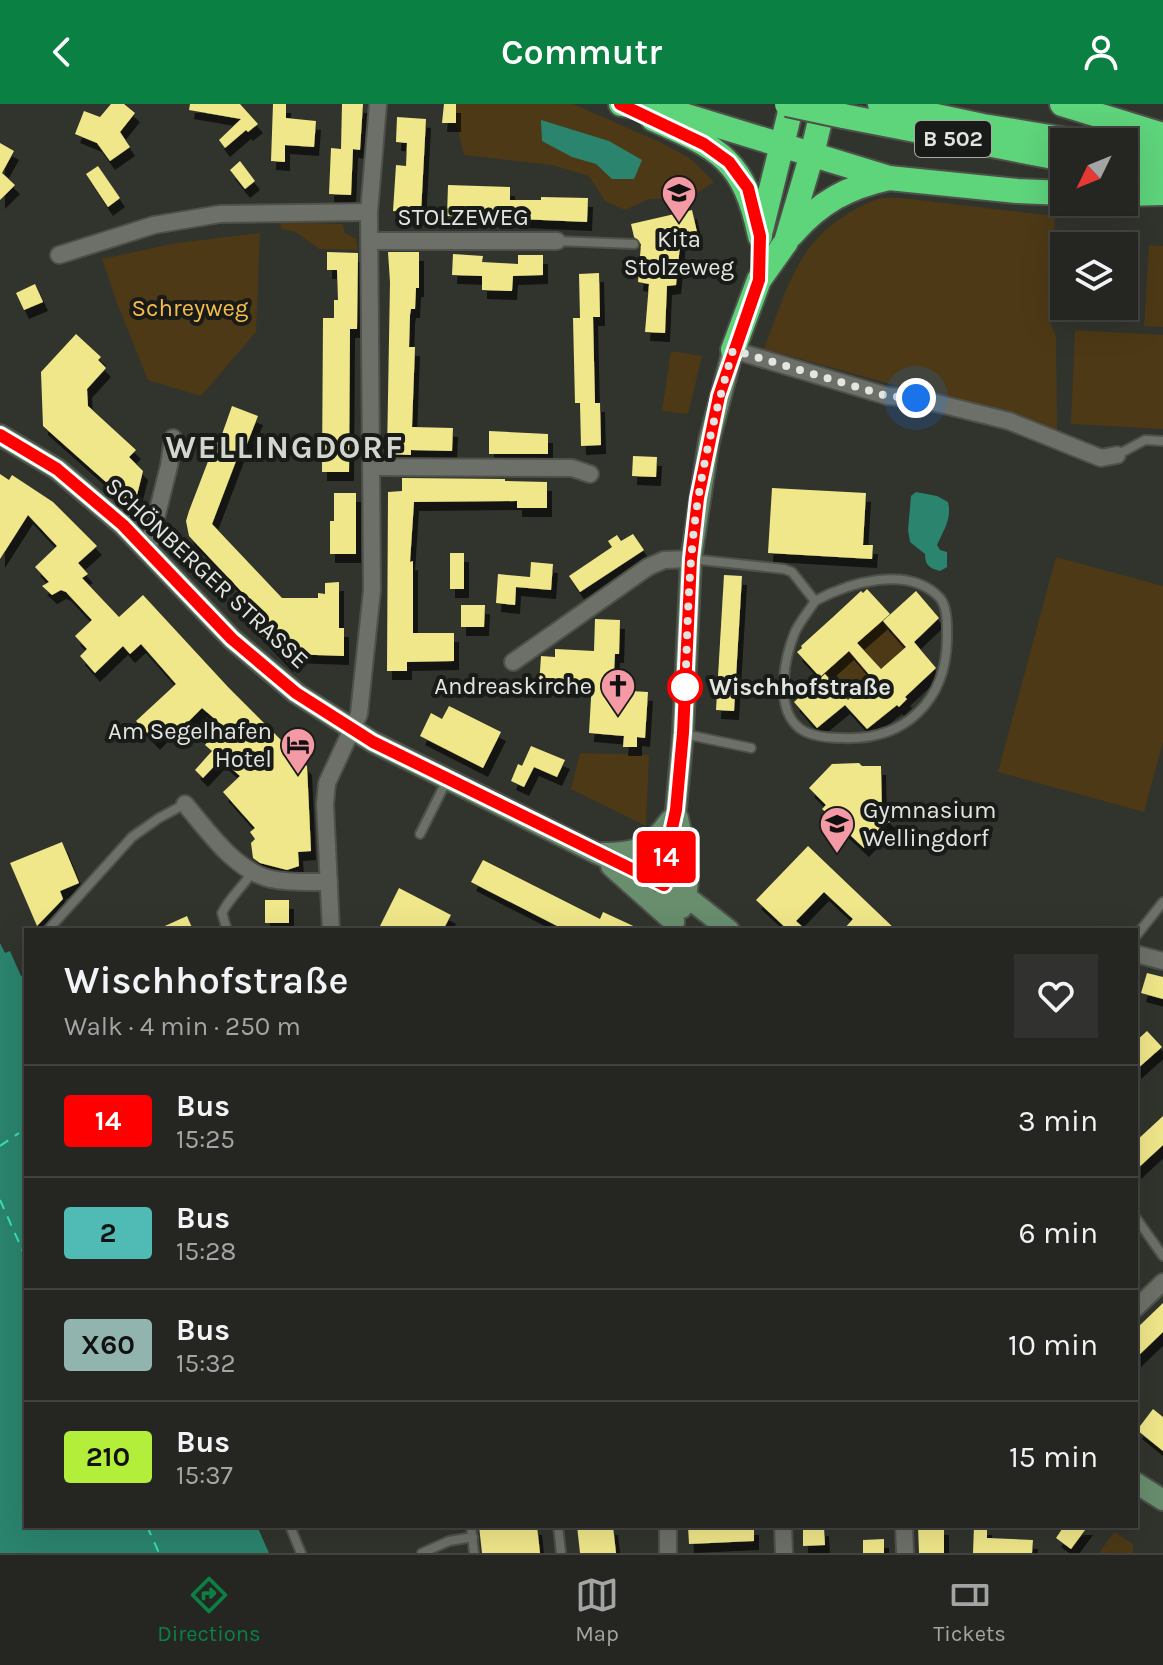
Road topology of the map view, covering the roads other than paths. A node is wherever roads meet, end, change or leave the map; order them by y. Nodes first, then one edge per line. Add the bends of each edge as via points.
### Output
1 (378, 104) edge
2 (621, 104) edge
3 (790, 104) edge
4 (880, 104) edge
5 (1062, 104) edge
6 (834, 110) edge
7 (1163, 135) edge
8 (1050, 137) edge
9 (782, 146) junction
10 (1138, 150) edge
11 (1163, 153) edge
12 (812, 154) junction
13 (1050, 156) edge
14 (1138, 170) edge
15 (1163, 173) edge
16 (889, 178) junction
17 (1050, 192) edge
18 (1163, 193) edge
19 (1138, 194) edge
20 (369, 212) junction
21 (760, 236) junction
22 (370, 241) junction
23 (557, 241) joint
24 (786, 242) junction
25 (634, 244) dead end
26 (59, 255) dead end
27 (759, 280) junction
28 (733, 350) junction
29 (0, 435) edge
30 (173, 438) dead end
31 (1163, 441) edge
32 (1117, 455) joint
33 (372, 467) junction
34 (590, 474) dead end
35 (148, 550) junction
36 (691, 559) junction
37 (815, 601) junction
38 (513, 662) dead end
39 (353, 730) junction
40 (683, 733) junction
41 (751, 748) dead end
42 (448, 779) junction
43 (185, 804) joint
44 (676, 810) junction
45 (420, 834) dead end
46 (596, 853) junction
47 (252, 872) junction
48 (329, 882) junction
49 (664, 885) junction
50 (687, 897) junction
51 (1163, 902) edge
52 (677, 927) edge
53 (50, 928) edge
54 (226, 928) edge
55 (331, 928) edge
56 (726, 928) edge
57 (1138, 933) edge
58 (1138, 955) edge
59 (1163, 961) edge
60 (1138, 1221) edge
61 (1163, 1256) edge
62 (1163, 1282) edge
63 (1138, 1306) edge
64 (1138, 1484) edge
65 (1163, 1500) edge
66 (291, 1528) edge
67 (471, 1528) edge
68 (558, 1528) edge
69 (668, 1528) edge
70 (783, 1528) edge
71 (904, 1528) edge
72 (473, 1537) junction
73 (301, 1553) edge
74 (422, 1553) edge
75 (474, 1553) edge
76 (561, 1553) edge
77 (668, 1553) edge
78 (784, 1553) edge
79 (905, 1553) edge

1 - 20 street
2 - 9 highway via 680,114
2 - 21 highway via 704,144 729,162 748,188
3 - 6 highway, B 502, bridge
3 - 9 highway
4 - 8 highway, B 502
5 - 7 highway
6 - 12 highway
6 - 13 highway, B 502
9 - 12 highway
9 - 21 highway
10 - 11 highway
12 - 16 highway
12 - 24 highway
14 - 15 highway
16 - 17 highway
16 - 24 highway via 829,200
18 - 19 highway
20 - 22 street
20 - 26 street via 220,214 154,225
21 - 27 highway
22 - 23 street, STOLZEWEG
22 - 33 street
23 - 25 lane
24 - 27 highway
27 - 28 highway
28 - 32 street via 887,396 1009,421 1101,458
28 - 36 street via 709,441
29 - 35 street, SCHÖNBERGER STRASSE via 57,469
30 - 35 street
31 - 32 lane via 1145,440
33 - 34 street via 572,468
33 - 39 street via 372,590
35 - 39 street, SCHÖNBERGER STRASSE via 251,656
36 - 37 lane via 784,569
36 - 38 street via 648,567
36 - 40 street
37 - 37 lane via 853,584 892,580 927,588 942,600 947,636 942,674 935,692 913,718 860,738 822,736 796,726 785,701 787,659 796,631
39 - 42 street, SCHÖNBERGER STRASSE
39 - 48 street via 327,783
40 - 41 lane
40 - 44 street
42 - 45 lane
42 - 46 street, SCHÖNBERGER STRASSE
43 - 47 street
43 - 53 lane via 132,837
44 - 46 street via 655,840 635,851
44 - 49 street
44 - 50 street
46 - 49 street, SCHÖNBERGER STRASSE
46 - 52 street, SCHÖNBERGER STRASSE
47 - 48 street via 280,880
47 - 54 lane via 222,913
48 - 55 street
49 - 50 street, SCHÖNBERGER STRASSE
49 - 52 street
50 - 52 street
50 - 56 street, SCHÖNBERGER STRASSE
51 - 57 lane
58 - 59 street
60 - 61 lane
62 - 63 street
64 - 65 street
66 - 73 lane
67 - 72 lane
68 - 76 lane
69 - 77 street
70 - 78 street
71 - 79 street
72 - 74 lane
72 - 75 lane

